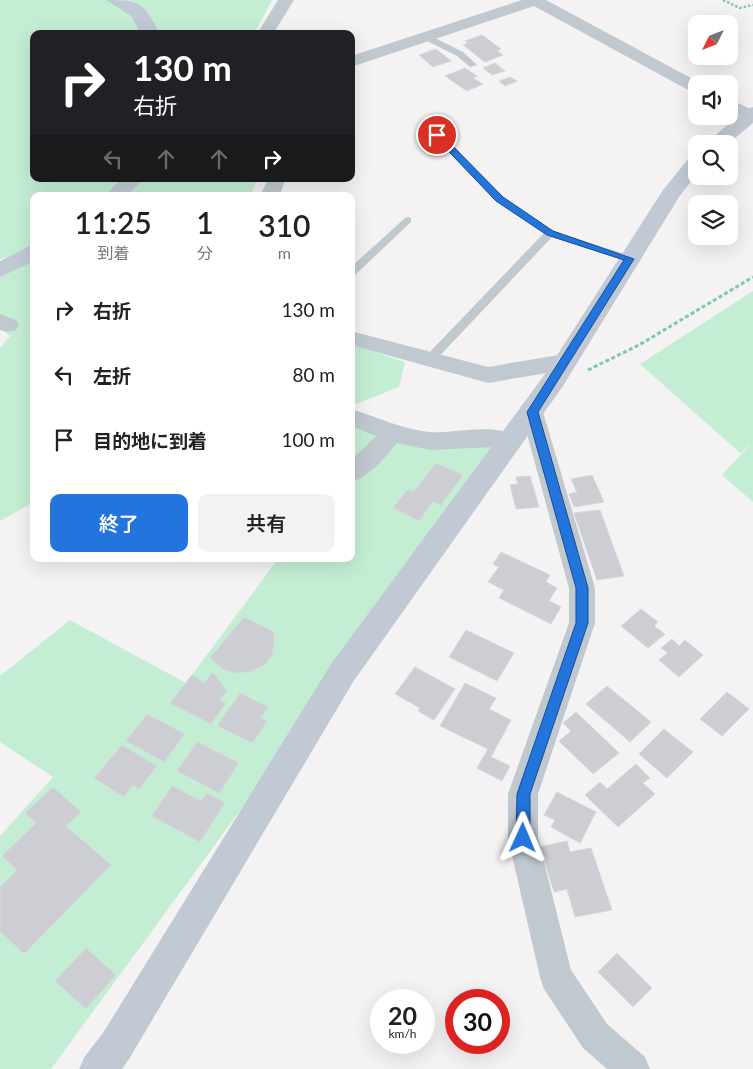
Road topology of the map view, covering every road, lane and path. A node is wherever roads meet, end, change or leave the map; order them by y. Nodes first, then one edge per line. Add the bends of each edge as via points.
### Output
1 (115, 0) edge
2 (286, 0) edge
3 (537, 0) edge
4 (723, 0) edge
5 (753, 5) edge
6 (148, 30) edge
7 (267, 30) edge
8 (428, 38) junction
9 (355, 61) edge
10 (473, 65) dead end
11 (688, 83) edge
12 (738, 108) edge
13 (751, 114) edge
14 (437, 135) dead end
15 (726, 135) edge
16 (688, 172) edge
17 (130, 182) edge
18 (119, 192) edge
19 (408, 220) dead end
20 (550, 233) junction
21 (30, 253) edge
22 (630, 259) junction
23 (355, 268) edge
24 (0, 270) edge
25 (753, 277) edge
26 (355, 339) edge
27 (428, 361) junction
28 (560, 371) junction
29 (532, 412) junction
30 (355, 419) edge
31 (392, 433) junction
32 (508, 444) junction
33 (355, 470) edge
34 (98, 1069) edge
35 (633, 1069) edge

1 - 6 street via 128,3 143,16
2 - 7 street
3 - 8 street
3 - 11 street
4 - 5 path via 740,8
8 - 9 street
8 - 10 lane via 460,54
12 - 13 street
13 - 15 street
14 - 20 lane via 500,199
16 - 22 street via 670,194
17 - 18 street
19 - 23 lane
20 - 22 lane
20 - 27 lane
21 - 24 street
22 - 28 street
25 - 28 path via 639,345 590,370
26 - 27 street
27 - 28 street via 488,376
28 - 29 street
29 - 32 street
29 - 35 street via 582,588 582,623 523,794 523,838 556,977 595,1036
30 - 31 street
31 - 32 street via 430,440 497,438
31 - 33 street
32 - 34 street via 342,674 116,1046

